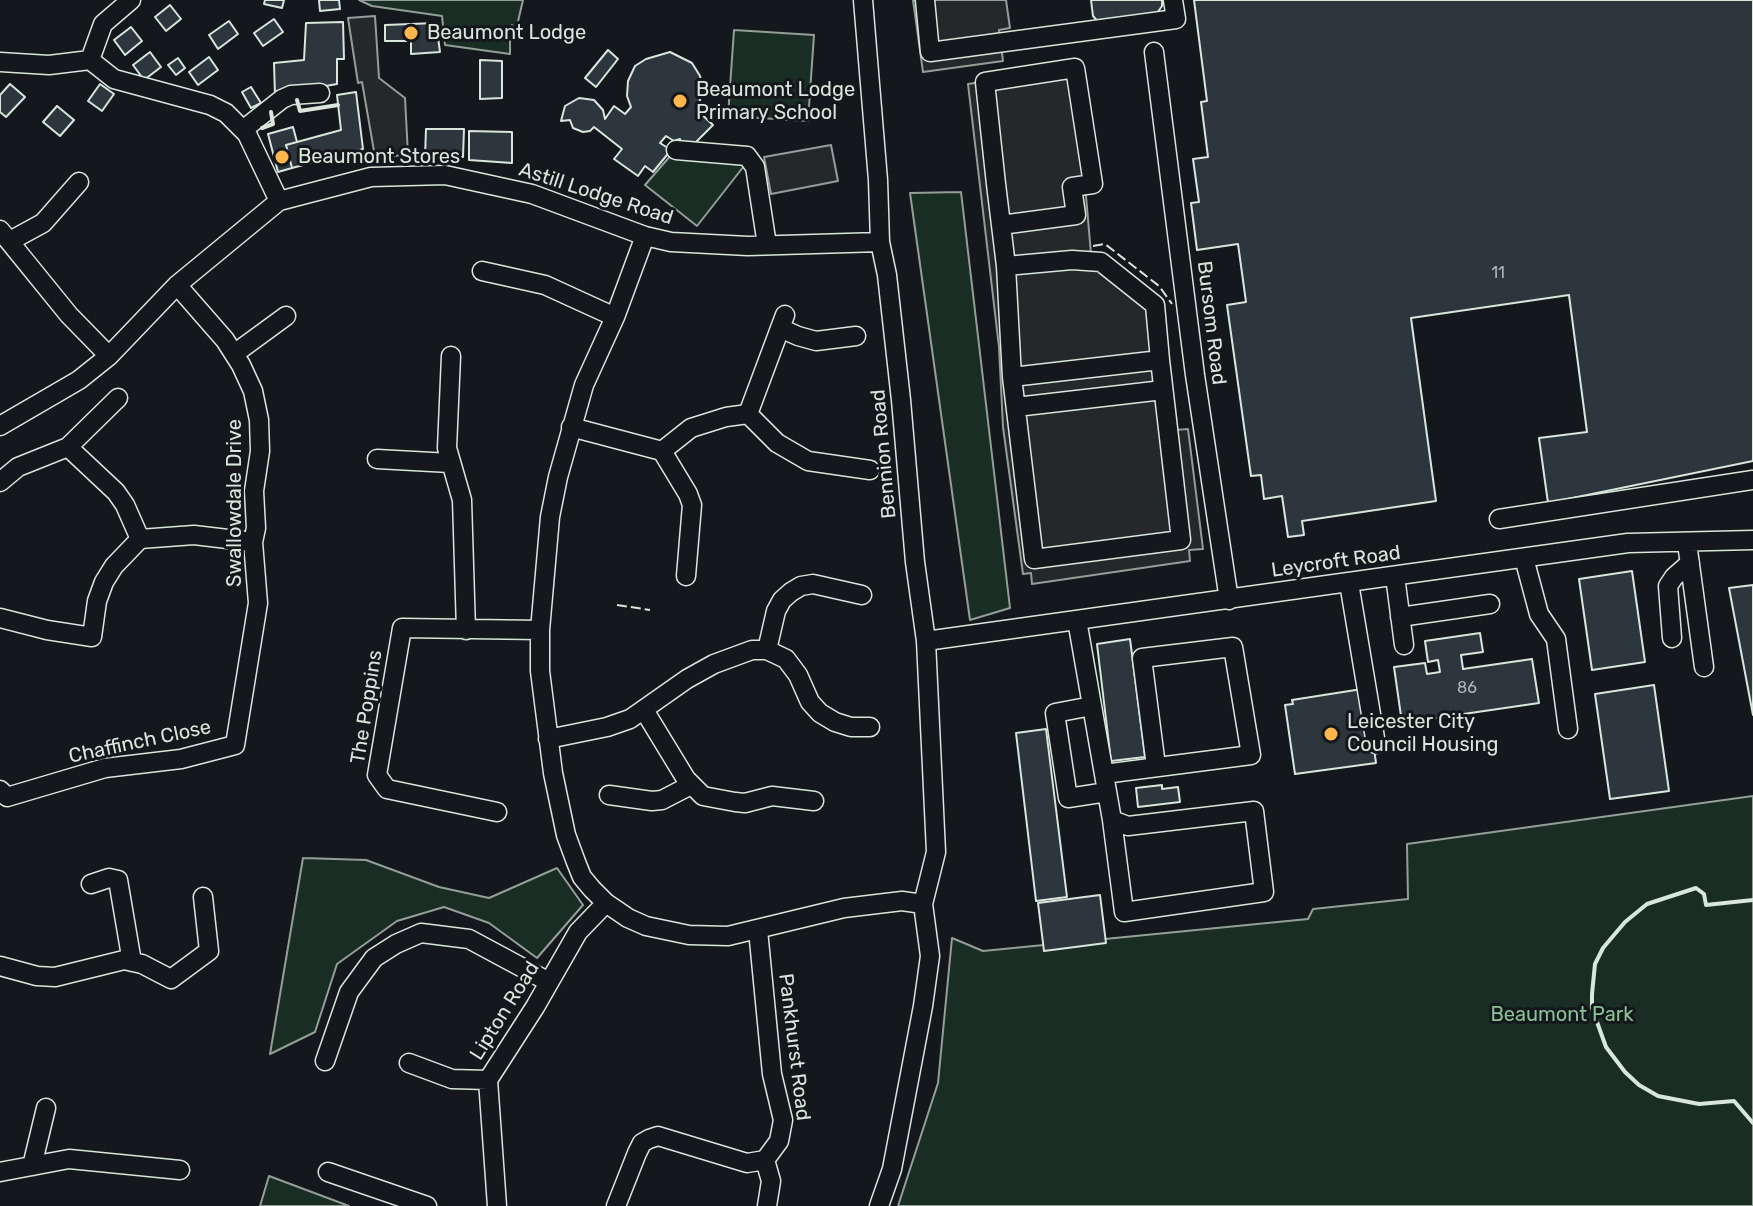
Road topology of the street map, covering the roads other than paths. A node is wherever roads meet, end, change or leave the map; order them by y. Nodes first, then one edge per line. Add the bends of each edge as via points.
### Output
1 (131, 0) edge
2 (863, 0) edge
3 (925, 0) edge
4 (1173, 0) edge
5 (1154, 52) dead end
6 (90, 60) junction
7 (0, 62) edge
8 (320, 93) dead end
9 (244, 129) junction
10 (676, 150) dead end
11 (79, 182) dead end
12 (279, 201) junction
13 (1001, 225) junction
14 (5, 236) edge
15 (645, 236) junction
16 (880, 242) junction
17 (767, 245) junction
18 (1006, 266) junction
19 (482, 271) dead end
20 (177, 285) junction
21 (286, 316) dead end
22 (615, 317) junction
23 (856, 336) dead end
24 (234, 354) junction
25 (109, 356) junction
26 (451, 356) dead end
27 (1195, 375) junction
28 (1162, 376) junction
29 (1012, 377) junction
30 (118, 398) dead end
31 (1016, 407) junction
32 (748, 414) junction
33 (0, 426) edge
34 (571, 427) junction
35 (68, 447) junction
36 (662, 451) junction
37 (377, 459) dead end
38 (450, 463) junction
39 (870, 470) dead end
40 (1753, 480) edge
41 (0, 482) edge
42 (1499, 519) dead end
43 (140, 539) junction
44 (1753, 540) edge
45 (253, 542) junction
46 (1687, 543) junction
47 (1524, 558) junction
48 (1690, 563) junction
49 (686, 576) dead end
50 (1395, 576) junction
51 (1349, 583) junction
52 (862, 595) dead end
53 (1229, 600) junction
54 (1490, 604) dead end
55 (1400, 617) junction
56 (0, 618) edge
57 (1077, 620) junction
58 (466, 630) junction
59 (540, 630) junction
60 (1672, 638) dead end
61 (926, 641) junction
62 (1404, 645) dead end
63 (767, 650) junction
64 (1704, 667) dead end
65 (1092, 706) junction
66 (644, 710) junction
67 (870, 727) dead end
68 (1568, 729) dead end
69 (548, 739) junction
70 (1376, 744) dead end
71 (235, 745) joint
72 (1156, 766) junction
73 (1106, 783) junction
74 (691, 785) junction
75 (4, 794) edge
76 (609, 795) dead end
77 (814, 801) dead end
78 (497, 812) dead end
79 (1112, 820) junction
80 (91, 884) dead end
81 (203, 897) dead end
82 (606, 903) junction
83 (923, 904) junction
84 (758, 930) junction
85 (132, 962) junction
86 (0, 966) edge
87 (549, 982) junction
88 (325, 1061) dead end
89 (409, 1063) dead end
90 (488, 1080) junction
91 (46, 1108) dead end
92 (765, 1160) junction
93 (32, 1166) junction
94 (180, 1170) dead end
95 (0, 1172) edge
96 (328, 1172) dead end
97 (427, 1206) edge
98 (497, 1206) edge
99 (616, 1206) edge
100 (767, 1206) edge
101 (879, 1206) edge

1 - 6 street via 103,24
2 - 16 street, Bennion Road
3 - 4 street via 930,52 1176,19
5 - 27 street, Bursom Road
6 - 7 street via 49,65
6 - 9 street via 114,79 210,105
8 - 9 street via 282,99
9 - 12 street
10 - 17 street via 747,156 755,167
11 - 14 street via 43,223
12 - 15 street, Astill Lodge Road via 371,177 445,175 532,194
12 - 20 street, Astill Lodge Road
13 - 13 street via 985,82 1075,68 1093,184 1072,187 1076,215
13 - 18 street
14 - 25 street
15 - 17 street, Astill Lodge Road via 671,242
15 - 22 street
16 - 17 street, Astill Lodge Road
16 - 61 street, Bennion Road
18 - 28 street via 1101,262 1155,305
18 - 29 street
19 - 22 street via 545,285
20 - 24 street, Swallowdale Drive
20 - 25 street, Astill Lodge Road
21 - 24 street
22 - 34 street
23 - 32 street via 816,341 798,336 783,321
24 - 45 street, Swallowdale Drive via 253,391 259,420
25 - 33 street, Astill Lodge Road
26 - 38 street
27 - 28 street
27 - 53 street, Bursom Road
28 - 29 street
28 - 31 street
28 - 31 street via 1181,540 1034,559
29 - 31 street
30 - 35 street
32 - 36 street via 691,428
32 - 39 street via 777,443 808,461
34 - 36 street
34 - 59 street via 550,517
35 - 41 street via 18,467
35 - 43 street via 116,492
36 - 49 street via 692,505
37 - 38 street
38 - 58 street via 462,500
40 - 42 street
43 - 45 street via 194,535
43 - 56 street via 104,582 92,637
44 - 46 street, Leycroft Road
45 - 71 street, Swallowdale Drive via 258,603
46 - 47 street, Leycroft Road via 1628,543
46 - 48 street
47 - 50 street, Leycroft Road
47 - 68 street via 1539,614 1556,639
48 - 60 street via 1668,586
48 - 64 street
50 - 51 street, Leycroft Road
50 - 55 street
51 - 53 street, Leycroft Road
51 - 70 street
52 - 63 street via 801,586 776,611
53 - 57 street, Leycroft Road
54 - 55 street
55 - 62 street
57 - 61 street, Leycroft Road
57 - 65 street
58 - 59 street, The Poppins
58 - 78 street, The Poppins via 402,628 377,775 387,789
59 - 69 street
61 - 83 street, Bennion Road via 936,852
63 - 66 street via 714,664
63 - 67 street via 786,659 820,713 851,727
65 - 73 street
65 - 73 street via 1055,713 1068,798
66 - 69 street via 607,727
66 - 74 street
69 - 82 street via 571,848 582,877
71 - 75 street, Chaffinch Close via 181,759 105,768
72 - 72 street via 1142,658 1233,647 1251,755
72 - 73 street
73 - 79 street
74 - 76 street via 662,800
74 - 77 street via 703,796 735,802 772,796
79 - 79 street via 1128,826 1254,811 1264,892 1124,912
80 - 85 street via 118,880
81 - 85 street via 209,951 171,979
82 - 84 street via 637,922 678,933 728,936
82 - 87 street, Lipton Road via 578,932
83 - 84 street via 902,901 844,908
83 - 101 street via 930,956 892,1169
84 - 92 street, Pankhurst Road via 772,1074 783,1120 779,1141
85 - 86 street via 55,977
87 - 88 street via 469,939 421,933 374,958 349,992
87 - 90 street, Lipton Road
89 - 90 street via 452,1079
90 - 98 street, Lipton Road
91 - 93 street
92 - 99 street via 747,1163 658,1136 642,1143
92 - 100 street via 771,1181
93 - 94 street via 69,1159
93 - 95 street
96 - 97 street

